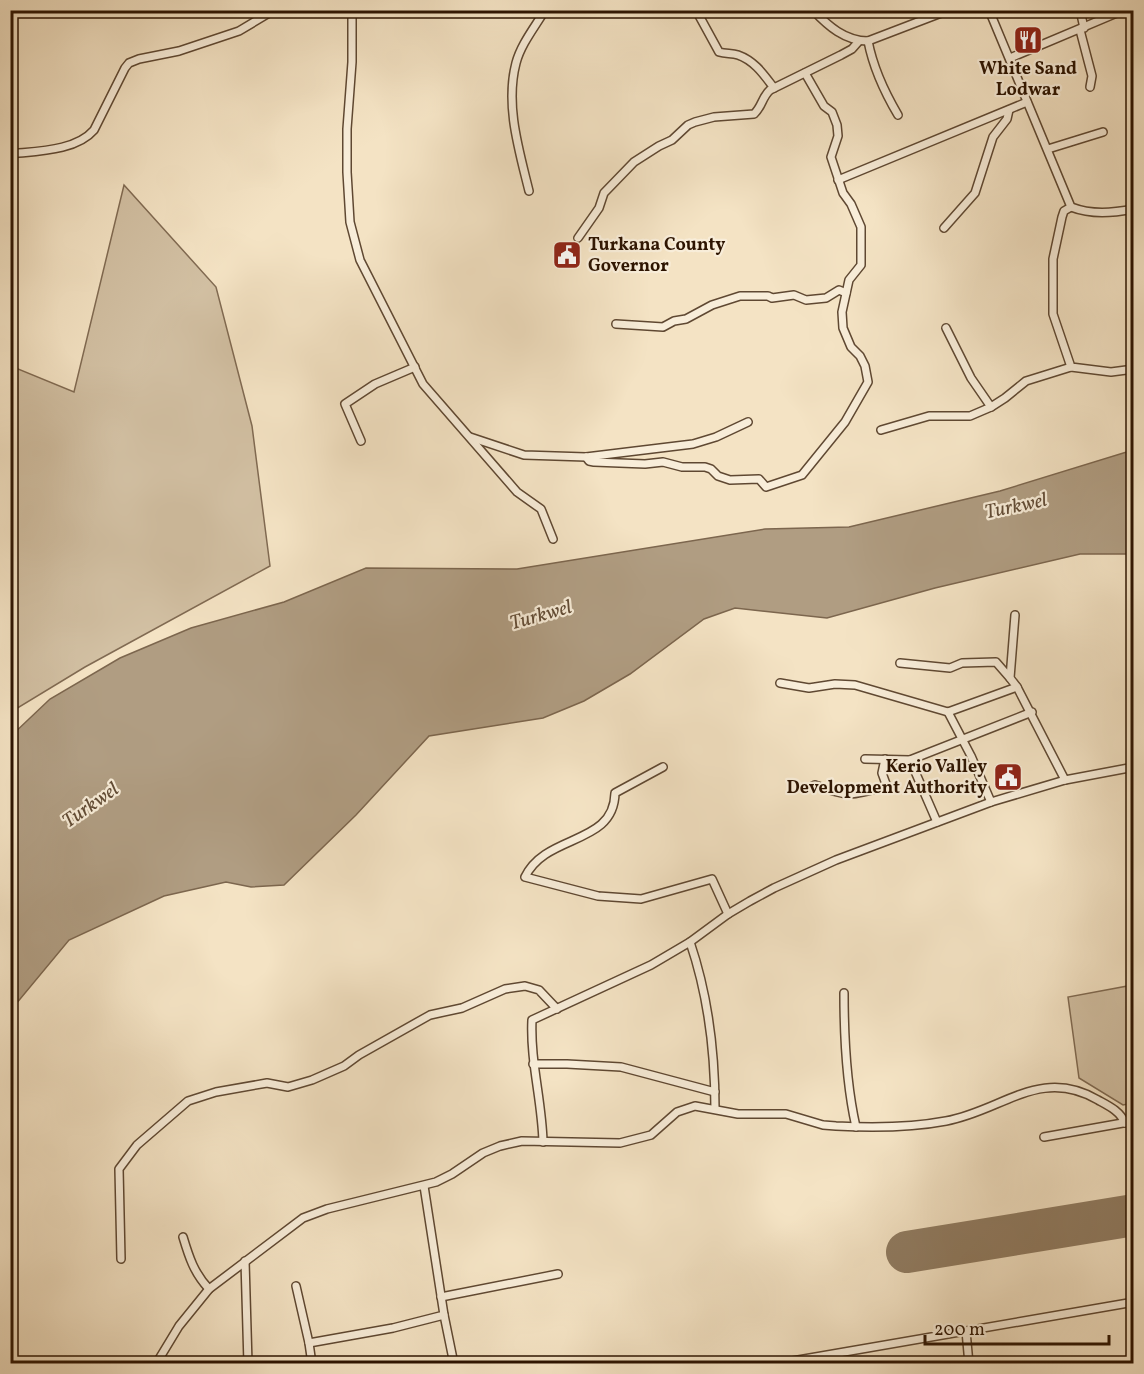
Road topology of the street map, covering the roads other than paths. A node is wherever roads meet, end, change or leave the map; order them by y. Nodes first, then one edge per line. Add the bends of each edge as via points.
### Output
1 (274, 10) edge
2 (352, 10) edge
3 (545, 10) edge
4 (696, 10) edge
5 (813, 10) edge
6 (949, 10) edge
7 (989, 10) edge
8 (1080, 10) edge
9 (1124, 10) edge
10 (1082, 29) junction
11 (859, 41) junction
12 (868, 41) junction
13 (1010, 58) junction
14 (805, 73) junction
15 (1090, 87) dead end
16 (774, 88) junction
17 (1027, 102) junction
18 (1009, 110) junction
19 (898, 115) dead end
20 (1103, 132) dead end
21 (1048, 149) junction
22 (10, 154) edge
23 (838, 180) junction
24 (529, 191) dead end
25 (1071, 207) junction
26 (1134, 209) edge
27 (944, 228) dead end
28 (578, 238) dead end
29 (846, 293) junction
30 (616, 324) dead end
31 (946, 328) dead end
32 (415, 367) junction
33 (1071, 367) junction
34 (1134, 369) edge
35 (991, 407) junction
36 (748, 422) dead end
37 (881, 429) dead end
38 (470, 437) junction
39 (361, 441) dead end
40 (586, 457) junction
41 (553, 539) dead end
42 (1016, 615) dead end
43 (900, 663) dead end
44 (1010, 678) junction
45 (780, 683) dead end
46 (1017, 687) junction
47 (948, 712) junction
48 (1032, 712) junction
49 (962, 739) junction
50 (865, 759) dead end
51 (885, 759) junction
52 (910, 760) junction
53 (663, 766) dead end
54 (1134, 767) edge
55 (1065, 780) junction
56 (811, 788) dead end
57 (991, 802) junction
58 (937, 822) junction
59 (728, 914) junction
60 (690, 942) junction
61 (844, 993) dead end
62 (557, 1009) junction
63 (533, 1064) junction
64 (715, 1092) junction
65 (715, 1109) junction
66 (1134, 1121) edge
67 (1125, 1123) junction
68 (856, 1127) junction
69 (1044, 1137) dead end
70 (543, 1142) junction
71 (424, 1186) junction
72 (183, 1238) dead end
73 (121, 1259) dead end
74 (245, 1261) junction
75 (558, 1274) dead end
76 (296, 1286) dead end
77 (209, 1289) junction
78 (441, 1298) junction
79 (1134, 1302) edge
80 (444, 1315) junction
81 (966, 1331) junction
82 (309, 1343) junction
83 (156, 1364) edge
84 (248, 1364) edge
85 (312, 1364) edge
86 (454, 1364) edge
87 (775, 1364) edge
88 (969, 1364) edge

1 - 22 street via 239,31 179,51 133,60 87,138 45,150
2 - 32 street via 346,129 350,222 360,260
3 - 24 street via 516,62 513,87 515,125
4 - 16 street via 719,52 749,60
5 - 11 street via 838,33
6 - 12 street
7 - 13 street
8 - 10 street
9 - 10 street
10 - 13 street
10 - 15 street via 1092,76
11 - 12 street
11 - 14 street via 852,49
12 - 19 street
13 - 17 street
14 - 16 street
14 - 23 street via 824,106 832,112 838,129 831,157
16 - 28 street via 754,114 695,122 634,162 604,193 599,208
17 - 18 street
17 - 21 street
18 - 23 street
18 - 27 street via 993,137 975,193
20 - 21 street
21 - 25 street
23 - 29 street via 861,227 861,266 849,280
25 - 26 street via 1086,212
25 - 33 street via 1062,217 1053,259 1053,314
29 - 30 street via 839,290 826,298 806,300 794,295 740,296 663,327
29 - 40 street via 843,328 865,366 868,382 845,422 802,475 766,487 759,479 730,480 700,467 663,462 594,462
31 - 35 street via 971,378
32 - 38 street via 423,384
32 - 39 street via 375,384 345,404
33 - 34 street via 1111,372
33 - 35 street via 1026,381
35 - 37 street via 970,416 929,416
36 - 40 street via 693,444
38 - 40 street via 524,455
38 - 41 street via 517,492 542,509
42 - 44 street
43 - 44 street via 950,668 990,661 996,662
44 - 46 street
45 - 47 street via 809,688 855,685
46 - 47 street
46 - 48 street
47 - 49 street
48 - 49 street
48 - 55 street
49 - 52 street
49 - 57 street
50 - 51 street
51 - 52 street
51 - 56 street via 883,787 850,795 815,785
52 - 58 street
53 - 59 street via 615,793 606,821 536,860 525,877 598,896 641,900 712,879
54 - 55 street
55 - 57 street
57 - 58 street
58 - 59 street via 836,860
59 - 60 street
60 - 62 street
60 - 64 street via 703,985
61 - 68 street via 844,1050
62 - 63 street via 532,1020
62 - 73 street via 539,990 525,986 505,989 462,1008 430,1015 344,1066 312,1080 288,1087 267,1083 188,1101 137,1145 119,1169
63 - 64 street via 621,1067
63 - 70 street
64 - 65 street
65 - 68 street via 738,1114 786,1114 823,1125
65 - 70 street via 688,1107 651,1135 621,1143
66 - 67 street
67 - 68 street via 1122,1114 1093,1097 1058,1086 1038,1088 952,1120 914,1127
67 - 69 street
70 - 71 street via 522,1141 483,1153 453,1174
71 - 74 street via 303,1218
71 - 78 street
72 - 77 street via 192,1266
74 - 77 street
74 - 84 street
75 - 78 street
76 - 82 street
77 - 83 street via 179,1326
78 - 80 street
79 - 81 street
80 - 82 street
80 - 86 street
81 - 87 street
81 - 88 street
82 - 85 street

